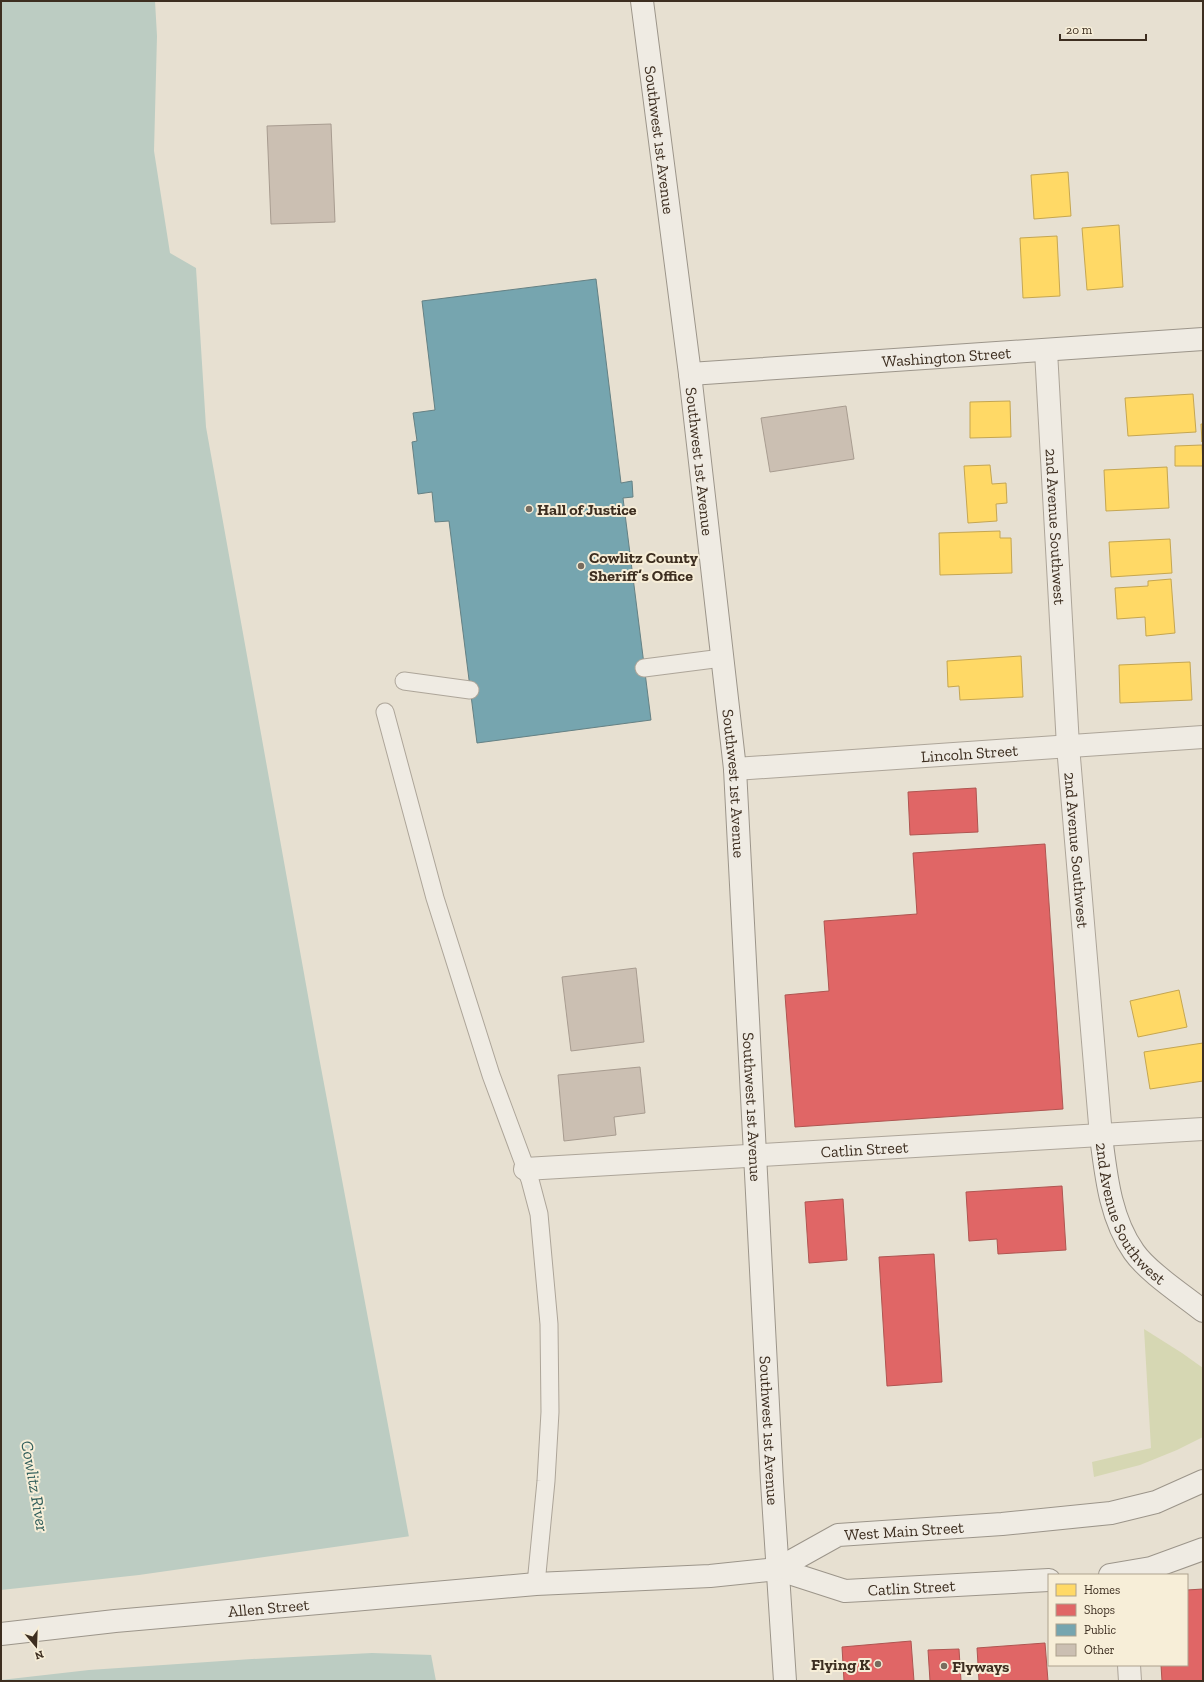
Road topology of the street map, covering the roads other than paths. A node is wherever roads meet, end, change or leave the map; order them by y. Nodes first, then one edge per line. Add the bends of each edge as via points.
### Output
1 (642, 1) edge
2 (1203, 339) edge
3 (1046, 351) junction
4 (690, 374) junction
5 (722, 658) junction
6 (644, 668) dead end
7 (404, 681) dead end
8 (470, 690) dead end
9 (385, 712) dead end
10 (1203, 737) edge
11 (1068, 746) junction
12 (736, 769) junction
13 (1203, 1129) edge
14 (1101, 1136) junction
15 (756, 1155) junction
16 (525, 1169) junction
17 (1203, 1311) edge
18 (1203, 1481) edge
19 (1203, 1550) edge
20 (777, 1570) junction
21 (1120, 1574) edge
22 (1048, 1580) edge
23 (536, 1584) junction
24 (1, 1634) edge
25 (1129, 1666) edge
26 (785, 1681) edge
27 (1130, 1681) edge

1 - 4 main road, Southwest 1st Avenue
2 - 3 main road, Washington Street
3 - 4 main road, Washington Street
3 - 11 main road, 2nd Avenue Southwest
4 - 5 main road, Southwest 1st Avenue
5 - 6 lane
5 - 12 main road, Southwest 1st Avenue
7 - 8 lane
9 - 16 lane via 436,898 491,1075
10 - 11 main road, Lincoln Street
11 - 12 main road, Lincoln Street
11 - 14 main road, 2nd Avenue Southwest
12 - 15 main road, Southwest 1st Avenue
13 - 14 main road, Catlin Street
14 - 15 main road, Catlin Street
14 - 17 main road, 2nd Avenue Southwest via 1107,1180 1117,1220 1134,1252 1156,1274
15 - 16 main road, Catlin Street
15 - 20 main road, Southwest 1st Avenue
16 - 23 lane via 539,1214 549,1324 550,1412
18 - 20 main road, West Main Street via 1156,1502 1111,1513 1002,1524 838,1535
19 - 21 main road via 1151,1568
20 - 22 main road, Catlin Street via 845,1591
20 - 23 main road, West Main Street via 710,1576
20 - 26 main road, Southwest 1st Avenue
23 - 24 main road, Allen Street via 116,1621
25 - 27 main road

